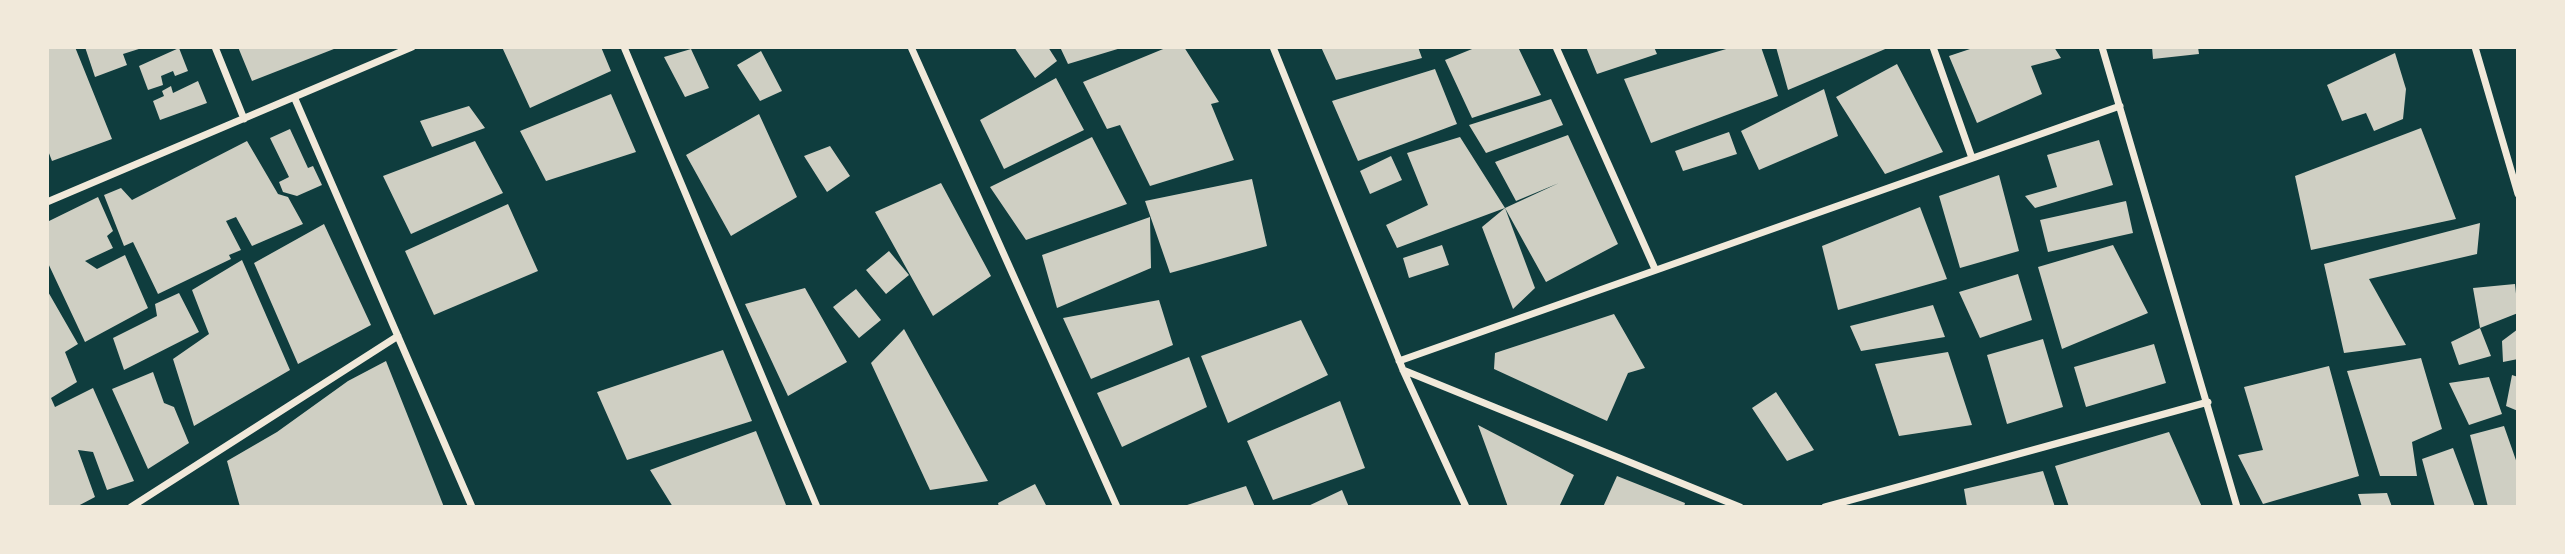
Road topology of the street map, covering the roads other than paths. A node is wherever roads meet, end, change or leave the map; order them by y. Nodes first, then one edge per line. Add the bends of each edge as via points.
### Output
1 (215, 47) edge
2 (412, 47) edge
3 (624, 47) edge
4 (911, 47) edge
5 (1273, 47) edge
6 (1556, 47) edge
7 (1933, 47) edge
8 (2102, 47) edge
9 (2475, 47) edge
10 (295, 99) junction
11 (2120, 106) junction
12 (244, 118) junction
13 (1972, 158) junction
14 (2518, 194) edge
15 (47, 202) edge
16 (1656, 268) junction
17 (398, 336) junction
18 (1399, 361) junction
19 (1403, 370) junction
20 (2208, 402) junction
21 (131, 507) edge
22 (472, 507) edge
23 (817, 507) edge
24 (1116, 507) edge
25 (1466, 507) edge
26 (1740, 507) edge
27 (1825, 507) edge
28 (2237, 507) edge

1 - 12 street
2 - 10 street
3 - 23 street
4 - 24 street
5 - 18 street
6 - 16 street
7 - 13 street
8 - 11 street
9 - 14 street
10 - 12 street
10 - 17 street
11 - 13 street
11 - 20 street
12 - 15 street
13 - 16 street
16 - 18 street
17 - 21 street
17 - 22 street
18 - 19 street
19 - 25 street
19 - 26 street
20 - 27 street
20 - 28 street

